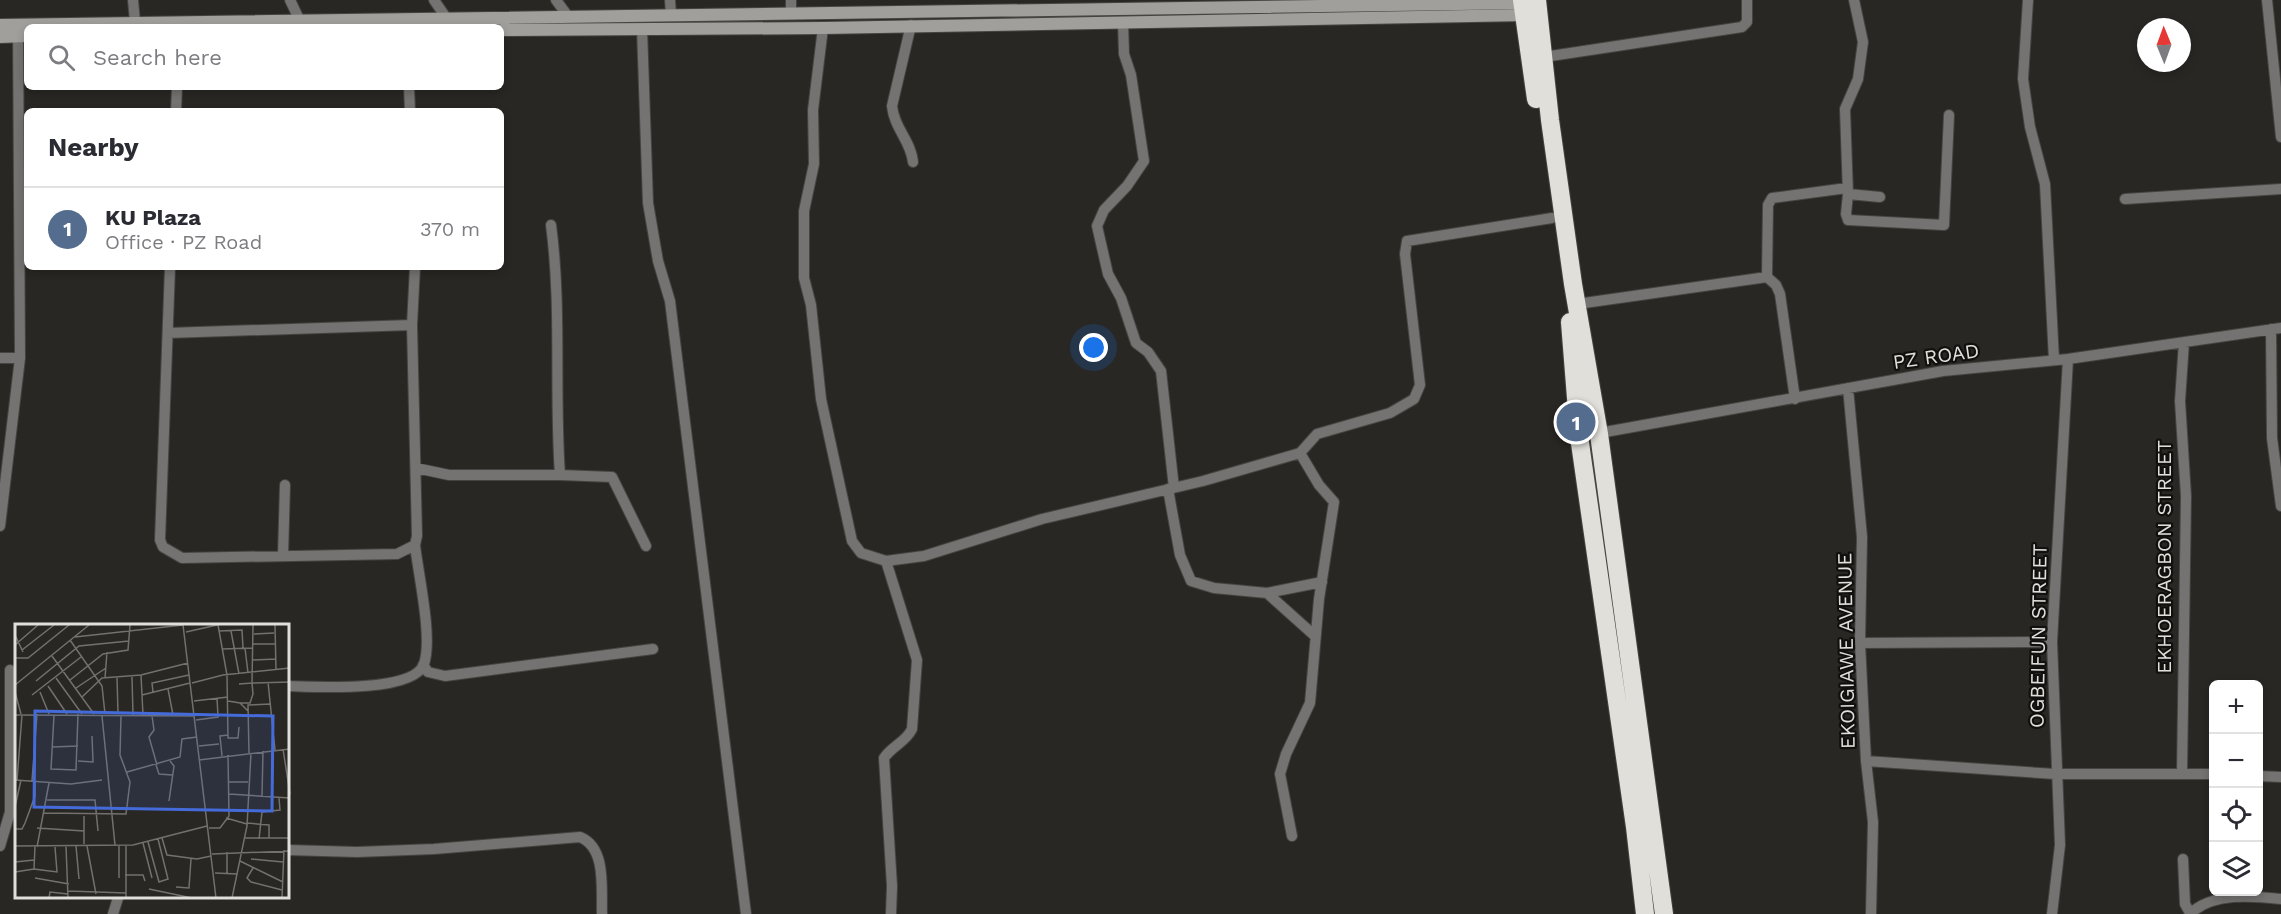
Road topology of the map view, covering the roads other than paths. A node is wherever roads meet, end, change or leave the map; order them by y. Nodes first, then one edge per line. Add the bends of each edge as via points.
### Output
1 (133, 0) edge
2 (290, 0) edge
3 (434, 0) edge
4 (556, 0) edge
5 (670, 0) edge
6 (791, 0) edge
7 (937, 0) edge
8 (1747, 0) edge
9 (1854, 0) edge
10 (2028, 0) edge
11 (2267, 0) edge
12 (1320, 4) edge
13 (1029, 6) edge
14 (1530, 6) edge
15 (938, 13) junction
16 (791, 14) junction
17 (567, 15) junction
18 (671, 15) junction
19 (447, 19) junction
20 (300, 21) junction
21 (135, 22) junction
22 (543, 23) junction
23 (1122, 23) junction
24 (112, 24) edge
25 (405, 24) edge
26 (0, 25) edge
27 (911, 25) junction
28 (823, 27) junction
29 (642, 29) junction
30 (504, 30) edge
31 (21, 32) edge
32 (0, 37) edge
33 (1544, 57) junction
34 (177, 90) edge
35 (409, 90) edge
36 (176, 108) edge
37 (410, 108) edge
38 (1950, 115) dead end
39 (2281, 137) edge
40 (913, 162) dead end
41 (2281, 189) edge
42 (1848, 191) junction
43 (1880, 197) dead end
44 (2125, 199) dead end
45 (1552, 218) junction
46 (551, 225) dead end
47 (170, 270) edge
48 (415, 270) edge
49 (1767, 278) junction
50 (1577, 304) junction
51 (412, 325) junction
52 (2276, 329) edge
53 (168, 333) junction
54 (2184, 342) junction
55 (0, 358) edge
56 (20, 358) junction
57 (2068, 359) junction
58 (2054, 360) junction
59 (1848, 388) junction
60 (1795, 399) junction
61 (1599, 434) junction
62 (1579, 436) junction
63 (1300, 453) junction
64 (417, 468) junction
65 (560, 475) junction
66 (285, 485) dead end
67 (1171, 489) junction
68 (2281, 506) edge
69 (0, 526) edge
70 (415, 545) junction
71 (646, 546) dead end
72 (283, 556) junction
73 (886, 561) junction
74 (1322, 582) junction
75 (1267, 593) junction
76 (1316, 636) junction
77 (2052, 642) junction
78 (1860, 643) junction
79 (653, 650) dead end
80 (423, 665) junction
81 (9, 670) edge
82 (290, 687) edge
83 (1866, 761) junction
84 (2181, 773) junction
85 (2055, 774) junction
86 (2209, 774) edge
87 (2263, 776) edge
88 (2281, 777) edge
89 (1292, 836) dead end
90 (1, 841) edge
91 (290, 850) edge
92 (2183, 860) dead end
93 (2281, 898) edge
94 (117, 899) edge
95 (2190, 913) edge
96 (113, 914) edge
97 (602, 914) edge
98 (746, 914) edge
99 (891, 914) edge
100 (1645, 914) edge
101 (1664, 914) edge
102 (1871, 914) edge
103 (2052, 914) edge

1 - 21 street
2 - 20 street
3 - 19 street
4 - 17 street
5 - 18 street
6 - 16 street
7 - 15 street
8 - 33 street via 1747,22 1742,27
9 - 42 street via 1863,42 1859,72 1845,108
10 - 58 street via 2023,79 2045,184
11 - 39 street
12 - 13 street
12 - 14 street
13 - 15 street
14 - 23 street
14 - 33 highway
14 - 45 highway
15 - 16 street
16 - 18 street
17 - 18 street
17 - 22 street
19 - 22 street
19 - 25 street
20 - 21 street
20 - 25 street
21 - 24 street
22 - 29 street
22 - 30 street
23 - 27 street
23 - 67 street via 1144,161 1104,210 1097,226 1108,274 1121,297 1136,343 1161,371
26 - 31 street
27 - 28 street
27 - 40 street via 891,106 893,119 912,150
28 - 29 street
28 - 73 street via 813,110 814,164 804,211 804,278 811,305 821,399 852,541 861,553
29 - 98 street via 648,203 670,301
31 - 32 street
31 - 56 street
33 - 50 highway
34 - 36 street
35 - 37 street
38 - 42 street via 1944,225 1850,221 1846,214
41 - 44 street
42 - 43 street
42 - 49 street via 1772,198 1768,205
45 - 62 highway via 1571,325
45 - 63 street via 1407,241 1405,254 1420,385 1414,399 1390,413 1317,434
46 - 65 street
47 - 53 street
48 - 51 street
49 - 50 street
49 - 60 street via 1780,294
50 - 61 highway
51 - 53 street
51 - 64 street
52 - 54 street, PZ ROAD
52 - 68 street via 2272,438
53 - 72 street via 159,517 163,547 182,558
54 - 57 street, PZ ROAD
54 - 84 street, EKHOERAGBON STREET via 2180,401 2186,496
55 - 56 street
56 - 69 street
57 - 58 street, PZ ROAD
57 - 77 street, OGBEIFUN STREET
58 - 59 street, PZ ROAD via 1943,371
59 - 60 street, PZ ROAD
59 - 78 street, EKOIGIAWE AVENUE via 1862,537
60 - 61 street, PZ ROAD
61 - 62 street, PZ ROAD
61 - 101 highway
62 - 100 highway
63 - 67 street
63 - 74 street via 1334,502
64 - 65 street via 449,475
64 - 70 street
65 - 71 street via 612,477
66 - 72 street
67 - 73 street via 1042,519 924,556
67 - 75 street via 1180,555 1191,581 1214,588
70 - 72 street via 397,554
70 - 80 street via 424,616
73 - 99 street via 917,660 909,738 884,758
74 - 75 street
74 - 76 street
75 - 76 street
76 - 89 street via 1310,703 1280,774
77 - 78 street
77 - 85 street, OGBEIFUN STREET
78 - 83 street, EKOIGIAWE AVENUE
79 - 80 street via 445,676 428,672
80 - 82 street via 406,679 353,687
81 - 90 street via 10,812
83 - 85 street
83 - 102 street, EKOIGIAWE AVENUE via 1873,822
84 - 85 street
84 - 86 street
85 - 103 street, OGBEIFUN STREET via 2060,845
87 - 88 street
91 - 97 street via 434,849 580,837 591,842 598,854
92 - 95 street via 2184,904
93 - 95 street via 2236,897 2208,902
94 - 96 street

